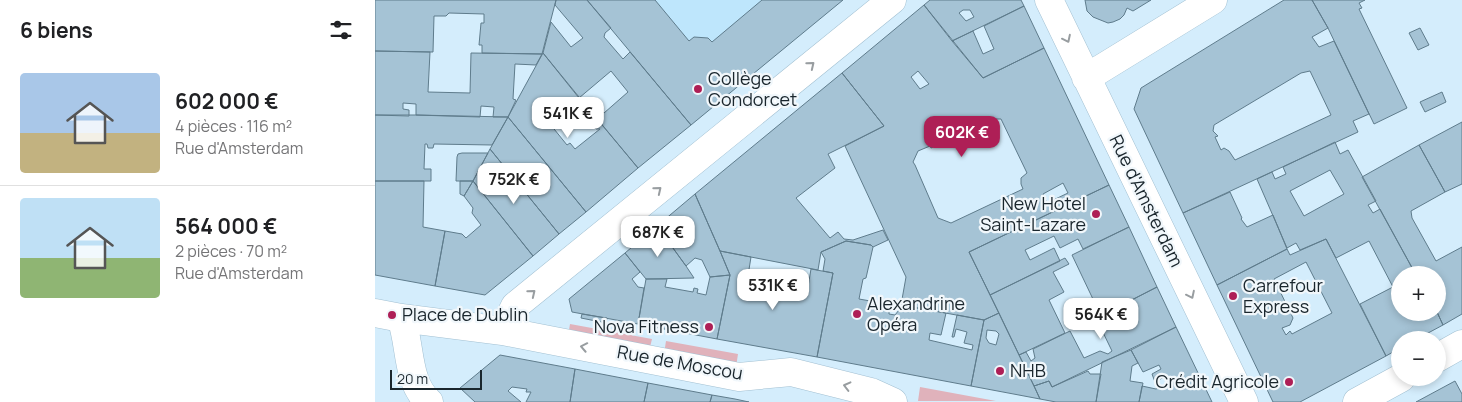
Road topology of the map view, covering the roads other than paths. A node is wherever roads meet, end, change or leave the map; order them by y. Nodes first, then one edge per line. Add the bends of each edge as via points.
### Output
1 (891, 0) edge
2 (1049, 0) edge
3 (1213, 0) edge
4 (1086, 78) junction
5 (375, 313) edge
6 (401, 318) junction
7 (503, 331) junction
8 (1462, 344) edge
9 (1446, 353) edge
10 (1391, 383) edge
11 (429, 402) edge
12 (893, 402) edge
13 (1243, 402) edge
14 (1357, 402) edge

7 -> 1 street via 515,306
2 -> 4 street, Rue d'Amsterdam
3 - 4 street
4 -> 13 street, Rue d'Amsterdam
5 - 6 street, Rue de Moscou
6 - 7 street, Rue de Moscou
6 - 11 street via 411,368
12 -> 7 street, Rue de Moscou via 871,392 791,372 739,376
8 - 9 street
10 - 14 street

